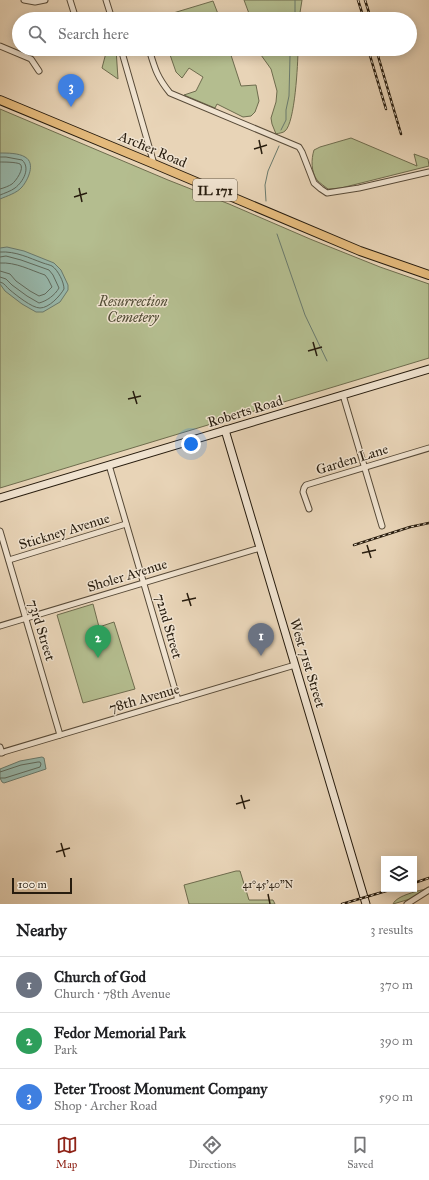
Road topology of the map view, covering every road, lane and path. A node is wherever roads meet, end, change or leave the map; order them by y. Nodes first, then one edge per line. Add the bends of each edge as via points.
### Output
1 (24, 0) edge
2 (45, 0) edge
3 (70, 0) edge
4 (106, 0) edge
5 (74, 12) edge
6 (110, 12) edge
7 (0, 46) edge
8 (12, 51) edge
9 (24, 56) edge
10 (122, 56) edge
11 (151, 56) edge
12 (39, 71) dead end
13 (0, 100) edge
14 (154, 164) junction
15 (429, 172) edge
16 (429, 275) edge
17 (429, 369) edge
18 (343, 395) junction
19 (225, 430) junction
20 (429, 448) edge
21 (108, 465) junction
22 (364, 468) junction
23 (0, 498) edge
24 (309, 510) dead end
25 (126, 524) junction
26 (382, 526) dead end
27 (0, 531) edge
28 (260, 548) junction
29 (9, 560) junction
30 (143, 583) junction
31 (26, 618) junction
32 (0, 626) edge
33 (295, 665) junction
34 (178, 700) junction
35 (60, 735) junction
36 (0, 746) edge
37 (1, 753) edge
38 (429, 890) edge
39 (366, 904) edge
40 (406, 904) edge

1 - 2 street
3 - 5 street
4 - 6 street
7 - 8 street
9 - 12 street via 31,59
10 - 14 street
11 - 15 street via 162,83 170,93 299,147 314,183 327,193
13 - 14 main road, Archer Road / IL 171
14 - 16 main road, Archer Road / IL 171 via 360,251
17 - 18 street, Roberts Road
18 - 19 street, Roberts Road
18 - 22 street
19 - 21 street, Roberts Road
19 - 28 street, West 71st Street
20 - 22 street, Garden Lane
21 - 23 street, Roberts Road
21 - 25 street, 72nd Street
22 - 24 street, Garden Lane via 306,485 303,492
22 - 26 street
25 - 29 street, Stickney Avenue
25 - 30 street, 72nd Street
27 - 29 street, 73rd Street
28 - 30 street, Sholer Avenue
28 - 33 street, West 71st Street
29 - 31 street, 73rd Street
30 - 31 street, Sholer Avenue
30 - 34 street, 72nd Street
31 - 32 street, Sholer Avenue
31 - 35 street, 73rd Street
33 - 34 street, 78th Avenue
33 - 39 street, West 71st Street
34 - 35 street, 78th Avenue
35 - 37 street, 78th Avenue
36 - 37 street
38 - 40 street

